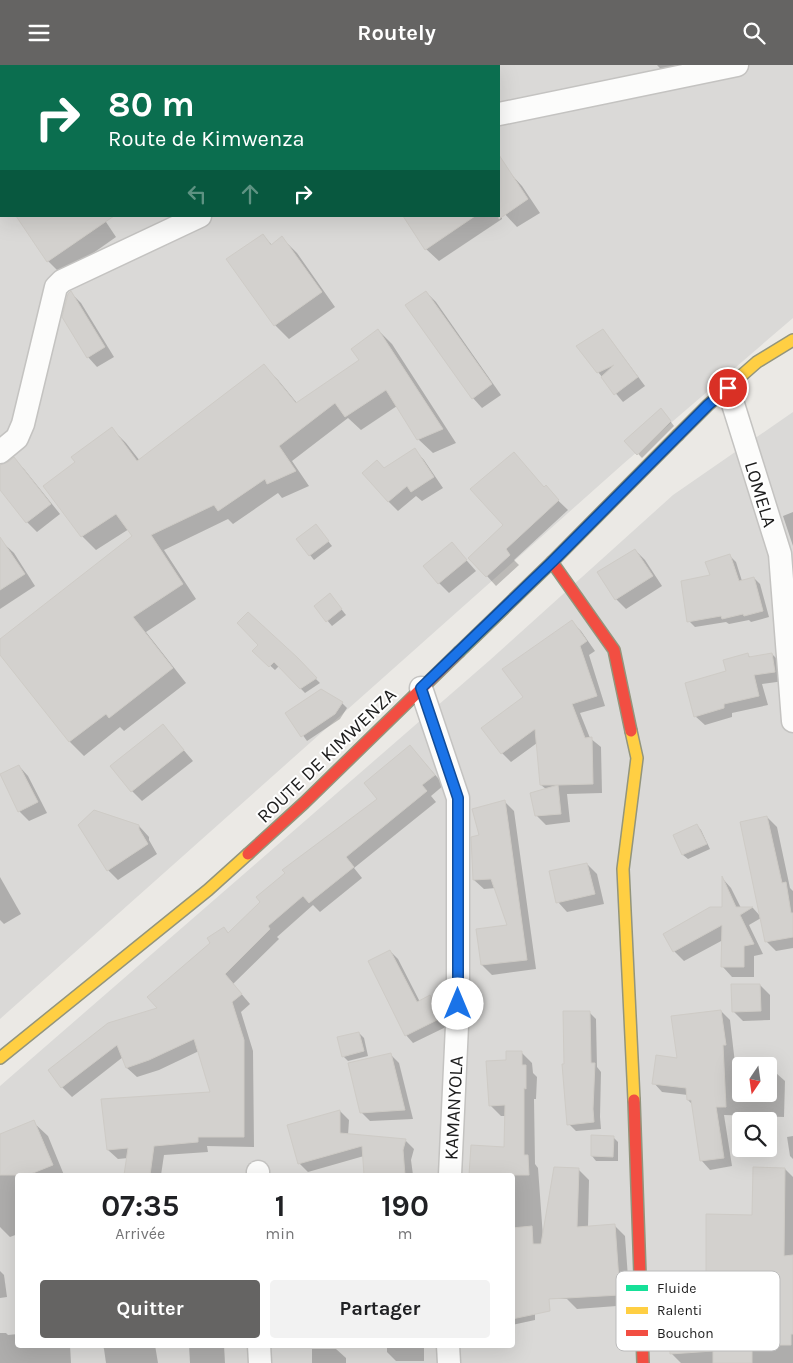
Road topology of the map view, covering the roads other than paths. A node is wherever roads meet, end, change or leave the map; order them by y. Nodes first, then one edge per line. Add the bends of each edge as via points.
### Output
1 (736, 65) edge
2 (500, 114) edge
3 (198, 217) edge
4 (793, 339) edge
5 (728, 388) junction
6 (0, 452) edge
7 (552, 562) junction
8 (421, 688) junction
9 (793, 721) edge
10 (0, 1058) edge
11 (450, 1173) edge
12 (640, 1271) edge
13 (259, 1348) edge
14 (448, 1348) edge
15 (260, 1363) edge
16 (449, 1363) edge

1 - 2 street
3 - 6 street via 62,281 56,287 23,424 17,438
4 - 5 street, ROUTE DE KIMWENZA via 758,362
5 - 7 street, ROUTE DE KIMWENZA
5 - 9 street, LOMELA via 780,554
7 - 8 street, ROUTE DE KIMWENZA
7 - 12 street via 614,650 637,758 623,869
8 - 10 street, ROUTE DE KIMWENZA via 304,803 208,890
8 - 11 street, KAMANYOLA via 458,798 458,1004
13 - 15 street
14 - 16 street

